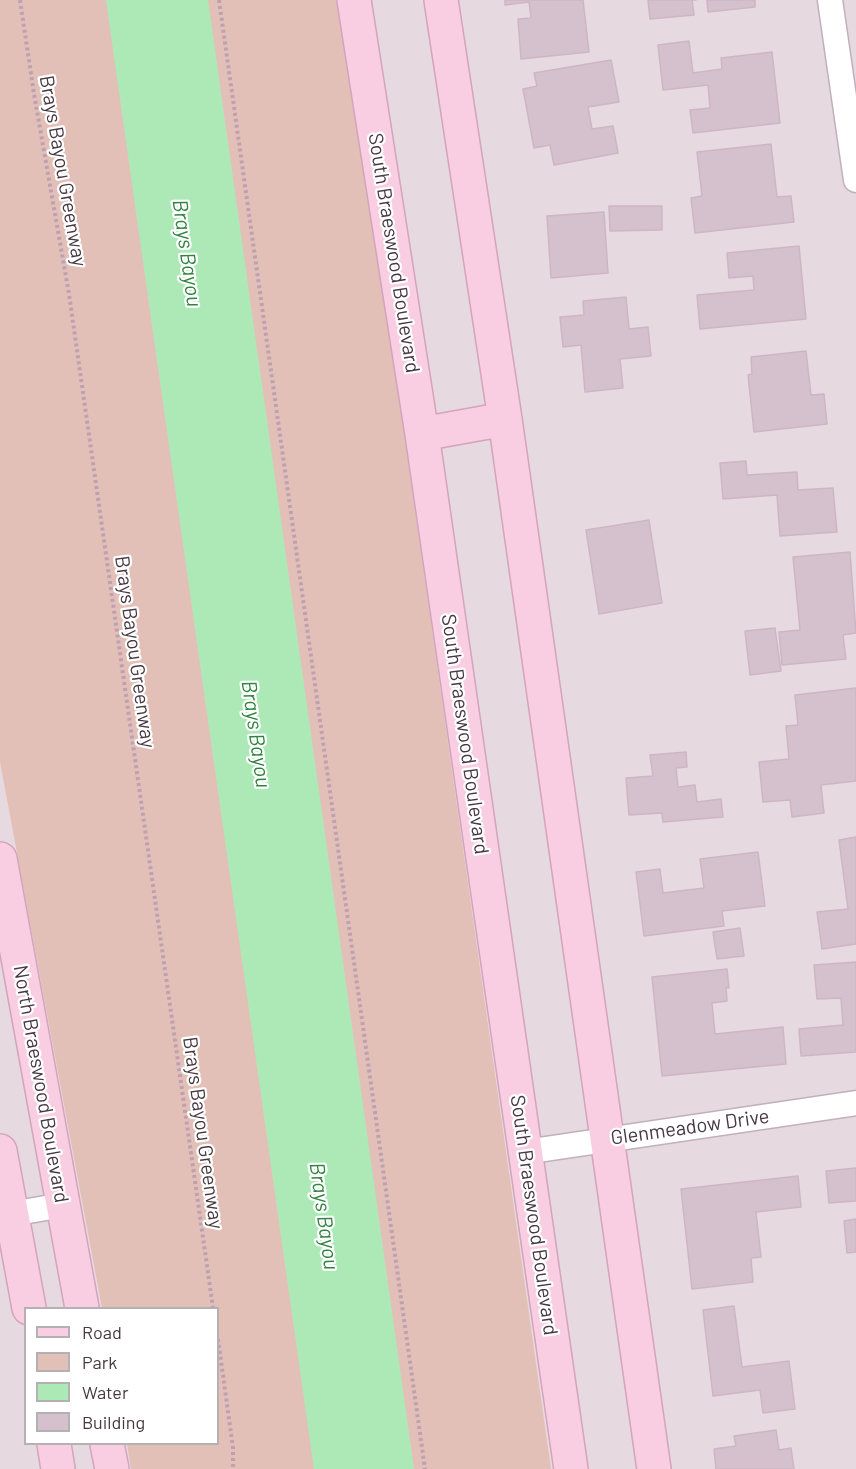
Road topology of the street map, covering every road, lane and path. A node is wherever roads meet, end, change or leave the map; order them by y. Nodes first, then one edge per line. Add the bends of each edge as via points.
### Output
1 (20, 0) edge
2 (219, 0) edge
3 (354, 0) edge
4 (441, 0) edge
5 (830, 0) edge
6 (846, 40) edge
7 (856, 180) edge
8 (506, 419) junction
9 (422, 434) junction
10 (0, 859) edge
11 (856, 1103) edge
12 (606, 1139) junction
13 (0, 1151) edge
14 (525, 1152) junction
15 (63, 1205) junction
16 (6, 1215) edge
17 (29, 1307) edge
18 (82, 1307) edge
19 (213, 1307) edge
20 (219, 1346) edge
21 (54, 1445) edge
22 (107, 1445) edge
23 (58, 1469) edge
24 (112, 1469) edge
25 (233, 1469) edge
26 (425, 1469) edge
27 (571, 1469) edge
28 (654, 1469) edge

1 - 19 path, Brays Bayou Greenway via 69,294
2 - 26 path
3 - 9 main road, South Braeswood Boulevard
4 - 8 main road
5 - 6 street
6 - 7 street
8 - 9 main road
8 - 12 main road
9 - 14 main road, South Braeswood Boulevard
10 - 15 main road, North Braeswood Boulevard
11 - 12 street, Glenmeadow Drive
12 - 14 street, Glenmeadow Drive
12 - 28 main road
13 - 16 main road
14 - 27 main road, South Braeswood Boulevard
15 - 16 street
15 - 18 main road, North Braeswood Boulevard
16 - 17 main road
20 - 25 path
21 - 23 main road
22 - 24 main road

